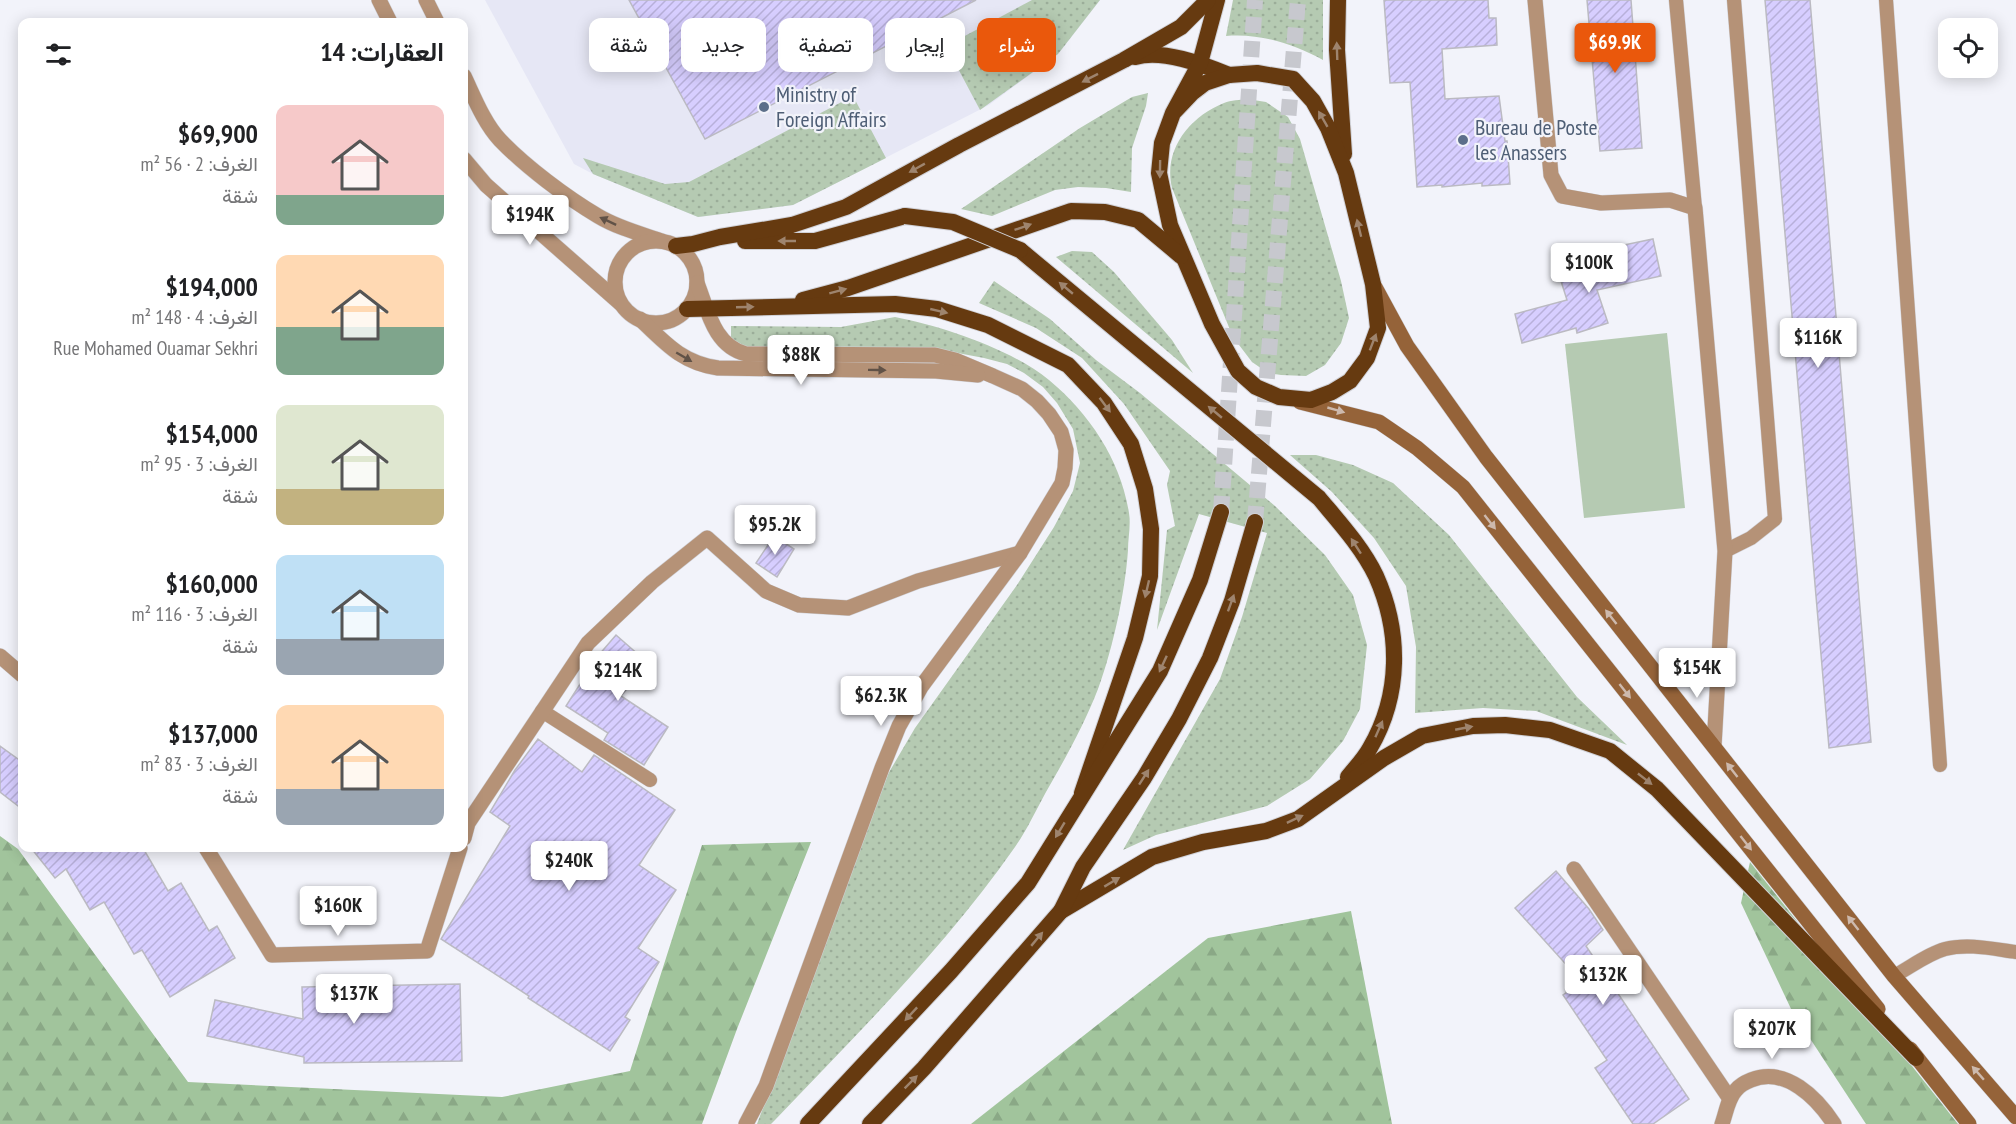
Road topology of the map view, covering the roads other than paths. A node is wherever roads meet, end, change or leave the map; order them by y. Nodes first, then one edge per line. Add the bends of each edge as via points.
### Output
1 (379, 0) edge
2 (426, 0) edge
3 (1208, 0) edge
4 (1216, 0) edge
5 (1338, 0) edge
6 (1534, 0) edge
7 (1676, 0) edge
8 (1734, 0) edge
9 (1886, 0) edge
10 (388, 18) edge
11 (435, 18) edge
12 (1124, 60) junction
13 (1200, 63) junction
14 (1229, 75) junction
15 (468, 84) edge
16 (1173, 113) junction
17 (468, 164) edge
18 (1346, 173) junction
19 (1695, 208) junction
20 (707, 241) junction
21 (669, 244) junction
22 (1184, 258) junction
23 (697, 283) junction
24 (1373, 284) junction
25 (623, 305) junction
26 (782, 306) junction
27 (687, 309) junction
28 (707, 309) junction
29 (640, 320) junction
30 (993, 376) junction
31 (1279, 397) junction
32 (1221, 512) tunnel mouth
33 (1255, 522) tunnel mouth
34 (1725, 551) junction
35 (1020, 553) junction
36 (0, 656) edge
37 (18, 672) edge
38 (543, 711) junction
39 (1714, 746) junction
40 (1940, 765) dead end
41 (651, 780) dead end
42 (1082, 793) junction
43 (1334, 795) junction
44 (468, 823) edge
45 (208, 852) edge
46 (459, 852) edge
47 (1574, 868) dead end
48 (1062, 911) junction
49 (2016, 952) edge
50 (1894, 976) junction
51 (1917, 1058) junction
52 (1730, 1099) junction
53 (2016, 1117) edge
54 (746, 1124) edge
55 (808, 1124) edge
56 (870, 1124) edge
57 (1722, 1124) edge
58 (1834, 1124) edge
59 (1969, 1124) edge

1 - 10 street
2 - 11 street
3 - 12 highway via 1181,27
4 - 13 highway
18 -> 5 highway via 1337,50
6 - 19 street via 1551,175 1562,196 1601,203 1670,200
7 - 19 lane
8 - 34 lane via 1775,519
9 - 40 lane
12 - 13 highway via 1148,53
12 -> 20 highway via 846,207 792,225
13 - 14 highway
13 - 16 highway
14 - 16 highway via 1205,83
18 -> 14 highway via 1313,101 1293,79 1257,73
21 -> 15 street via 599,217 548,182 499,139
16 -> 22 highway via 1162,142 1159,173 1170,225
17 - 25 street via 486,185
24 -> 18 highway
19 - 34 street
20 - 21 highway
43 -> 20 highway, bridge via 1370,749 1390,705 1396,653 1390,615 1375,575 1352,538 1319,498 1020,250 953,222 905,216 815,241
21 - 23 street via 692,261
21 - 25 street via 642,244 626,255 615,279 616,293
26 -> 22 highway via 848,288 1071,211 1138,220
22 - 31 highway via 1212,324 1238,371 1256,387
23 - 27 street
23 - 28 street
31 -> 24 highway via 1311,400 1350,381 1367,358 1378,328
39 -> 24 main road via 1486,457 1407,346
25 - 29 street
28 -> 26 highway
26 -> 42 highway via 895,304 938,309 988,325 1068,365 1104,403 1131,444 1151,529 1150,576 1135,638
27 - 28 highway
27 - 29 street via 665,322
28 - 30 street via 723,341 746,354 935,355
29 -> 30 street via 677,354 704,366 936,371
30 - 35 street via 1022,389 1050,414 1066,450 1062,483
31 -> 51 main road via 1379,422 1417,448 1463,488
32 -> 42 highway via 1200,580 1160,671
48 -> 33 highway via 1083,867 1144,778 1210,658
34 - 39 street
35 - 38 street via 918,581 848,608 799,605 766,591 707,538 652,582 588,643
35 - 54 street via 946,651 899,726 766,1086
36 - 37 street
38 - 41 lane
38 - 44 street
50 -> 39 main road
42 -> 55 highway via 1028,883
48 -> 43 highway via 1152,857 1266,831 1298,819
43 -> 51 highway via 1383,758 1422,736 1473,726 1550,730 1610,751 1657,789
45 - 46 street via 272,955 427,951
47 - 52 street
56 -> 48 highway
49 - 50 lane via 1958,946 1932,954
53 -> 50 main road
51 - 59 main road
52 - 57 street
52 - 58 street via 1735,1090 1758,1077 1783,1078 1810,1094

